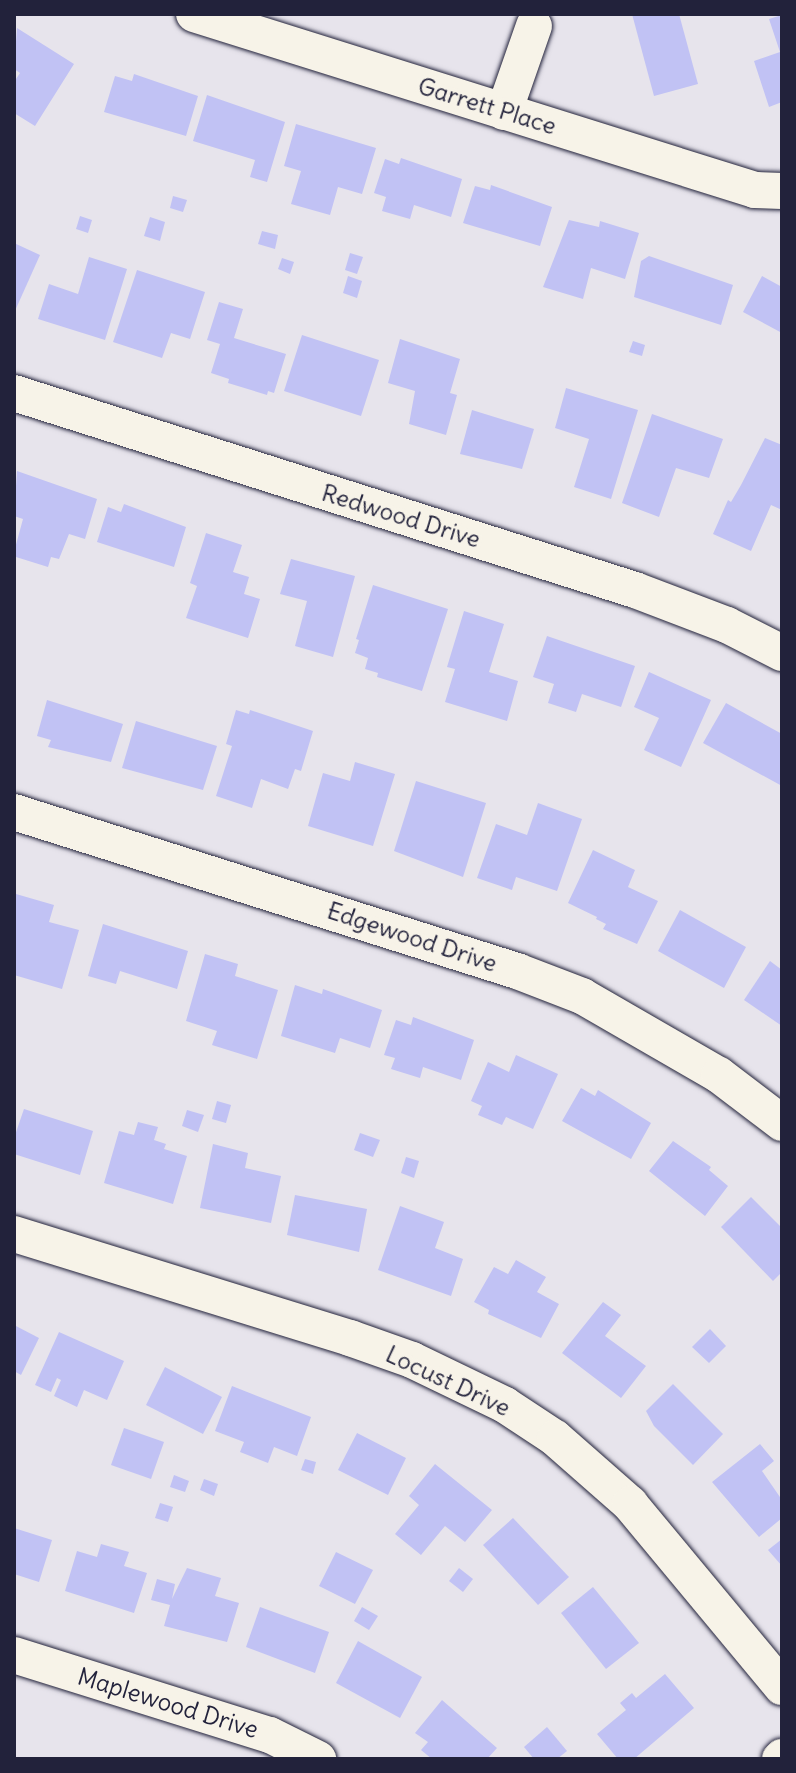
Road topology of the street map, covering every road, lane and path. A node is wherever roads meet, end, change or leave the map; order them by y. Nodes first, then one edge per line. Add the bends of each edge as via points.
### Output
1 (194, 14) edge
2 (534, 26) dead end
3 (504, 112) junction
4 (782, 191) edge
5 (14, 393) edge
6 (782, 653) edge
7 (14, 812) edge
8 (782, 1123) edge
9 (14, 1234) edge
10 (14, 1655) edge
11 (782, 1687) edge
12 (318, 1759) edge

1 - 3 street, Garrett Place
2 - 3 street
3 - 4 street, Garrett Place via 755,190
5 - 6 street, Redwood Drive via 635,590 727,625
7 - 8 street, Edgewood Drive via 582,996 719,1075
9 - 11 street, Locust Drive via 350,1338 412,1360 505,1405 555,1438 630,1504
10 - 12 street, Maplewood Drive via 270,1735

